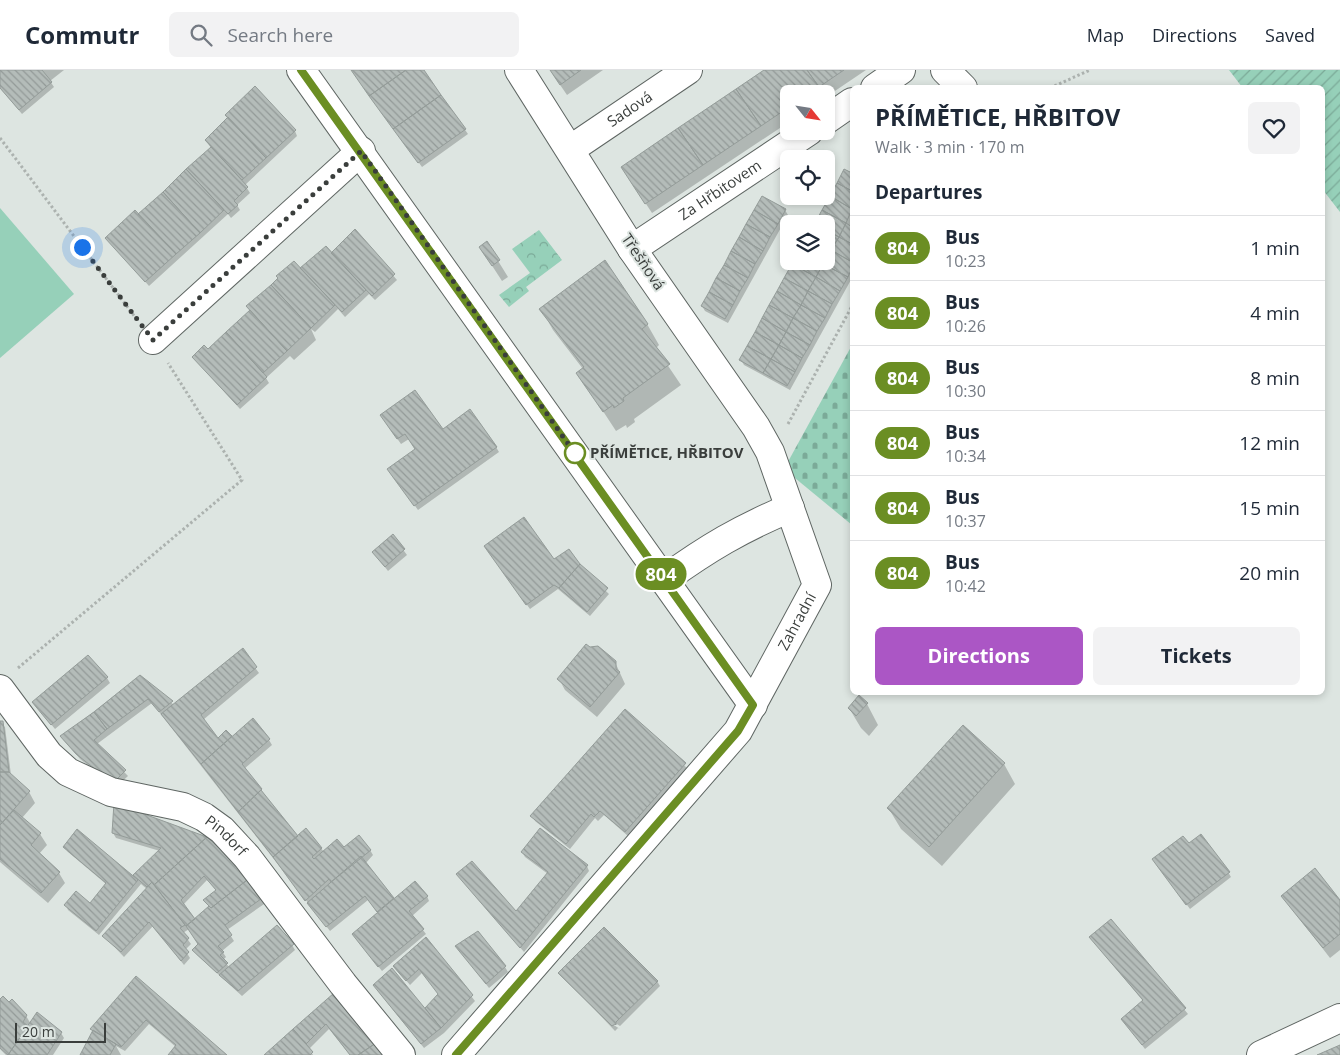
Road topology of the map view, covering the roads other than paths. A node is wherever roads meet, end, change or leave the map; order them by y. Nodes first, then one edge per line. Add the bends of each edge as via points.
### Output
1 (301, 70) edge
2 (520, 70) edge
3 (688, 70) edge
4 (901, 70) edge
5 (945, 70) edge
6 (879, 85) edge
7 (961, 85) edge
8 (850, 103) edge
9 (835, 114) edge
10 (795, 140) edge
11 (571, 149) junction
12 (361, 151) junction
13 (632, 248) junction
14 (153, 340) road end
15 (770, 452) joint
16 (790, 508) junction
17 (665, 579) junction
18 (8, 680) edge
19 (753, 705) junction
20 (1340, 1018) edge
21 (401, 1055) edge
22 (456, 1055) edge
23 (1261, 1055) edge

1 - 12 street
2 - 11 street, Třešňová
3 - 11 street, Sadová
4 - 6 street
5 - 7 street
8 - 9 street
10 - 13 street, Za Hřbitovem
11 - 13 street, Třešňová
12 - 14 street
12 - 17 street
13 - 15 street, Třešňová
15 - 16 street, Zahradní
16 - 17 street via 707,548
16 - 19 street, Zahradní via 817,585
17 - 19 street
18 - 21 street, Pindorf via 49,755 68,772 111,792 182,807 222,830 247,857
19 - 22 street, Zahradní via 738,731
20 - 23 street

